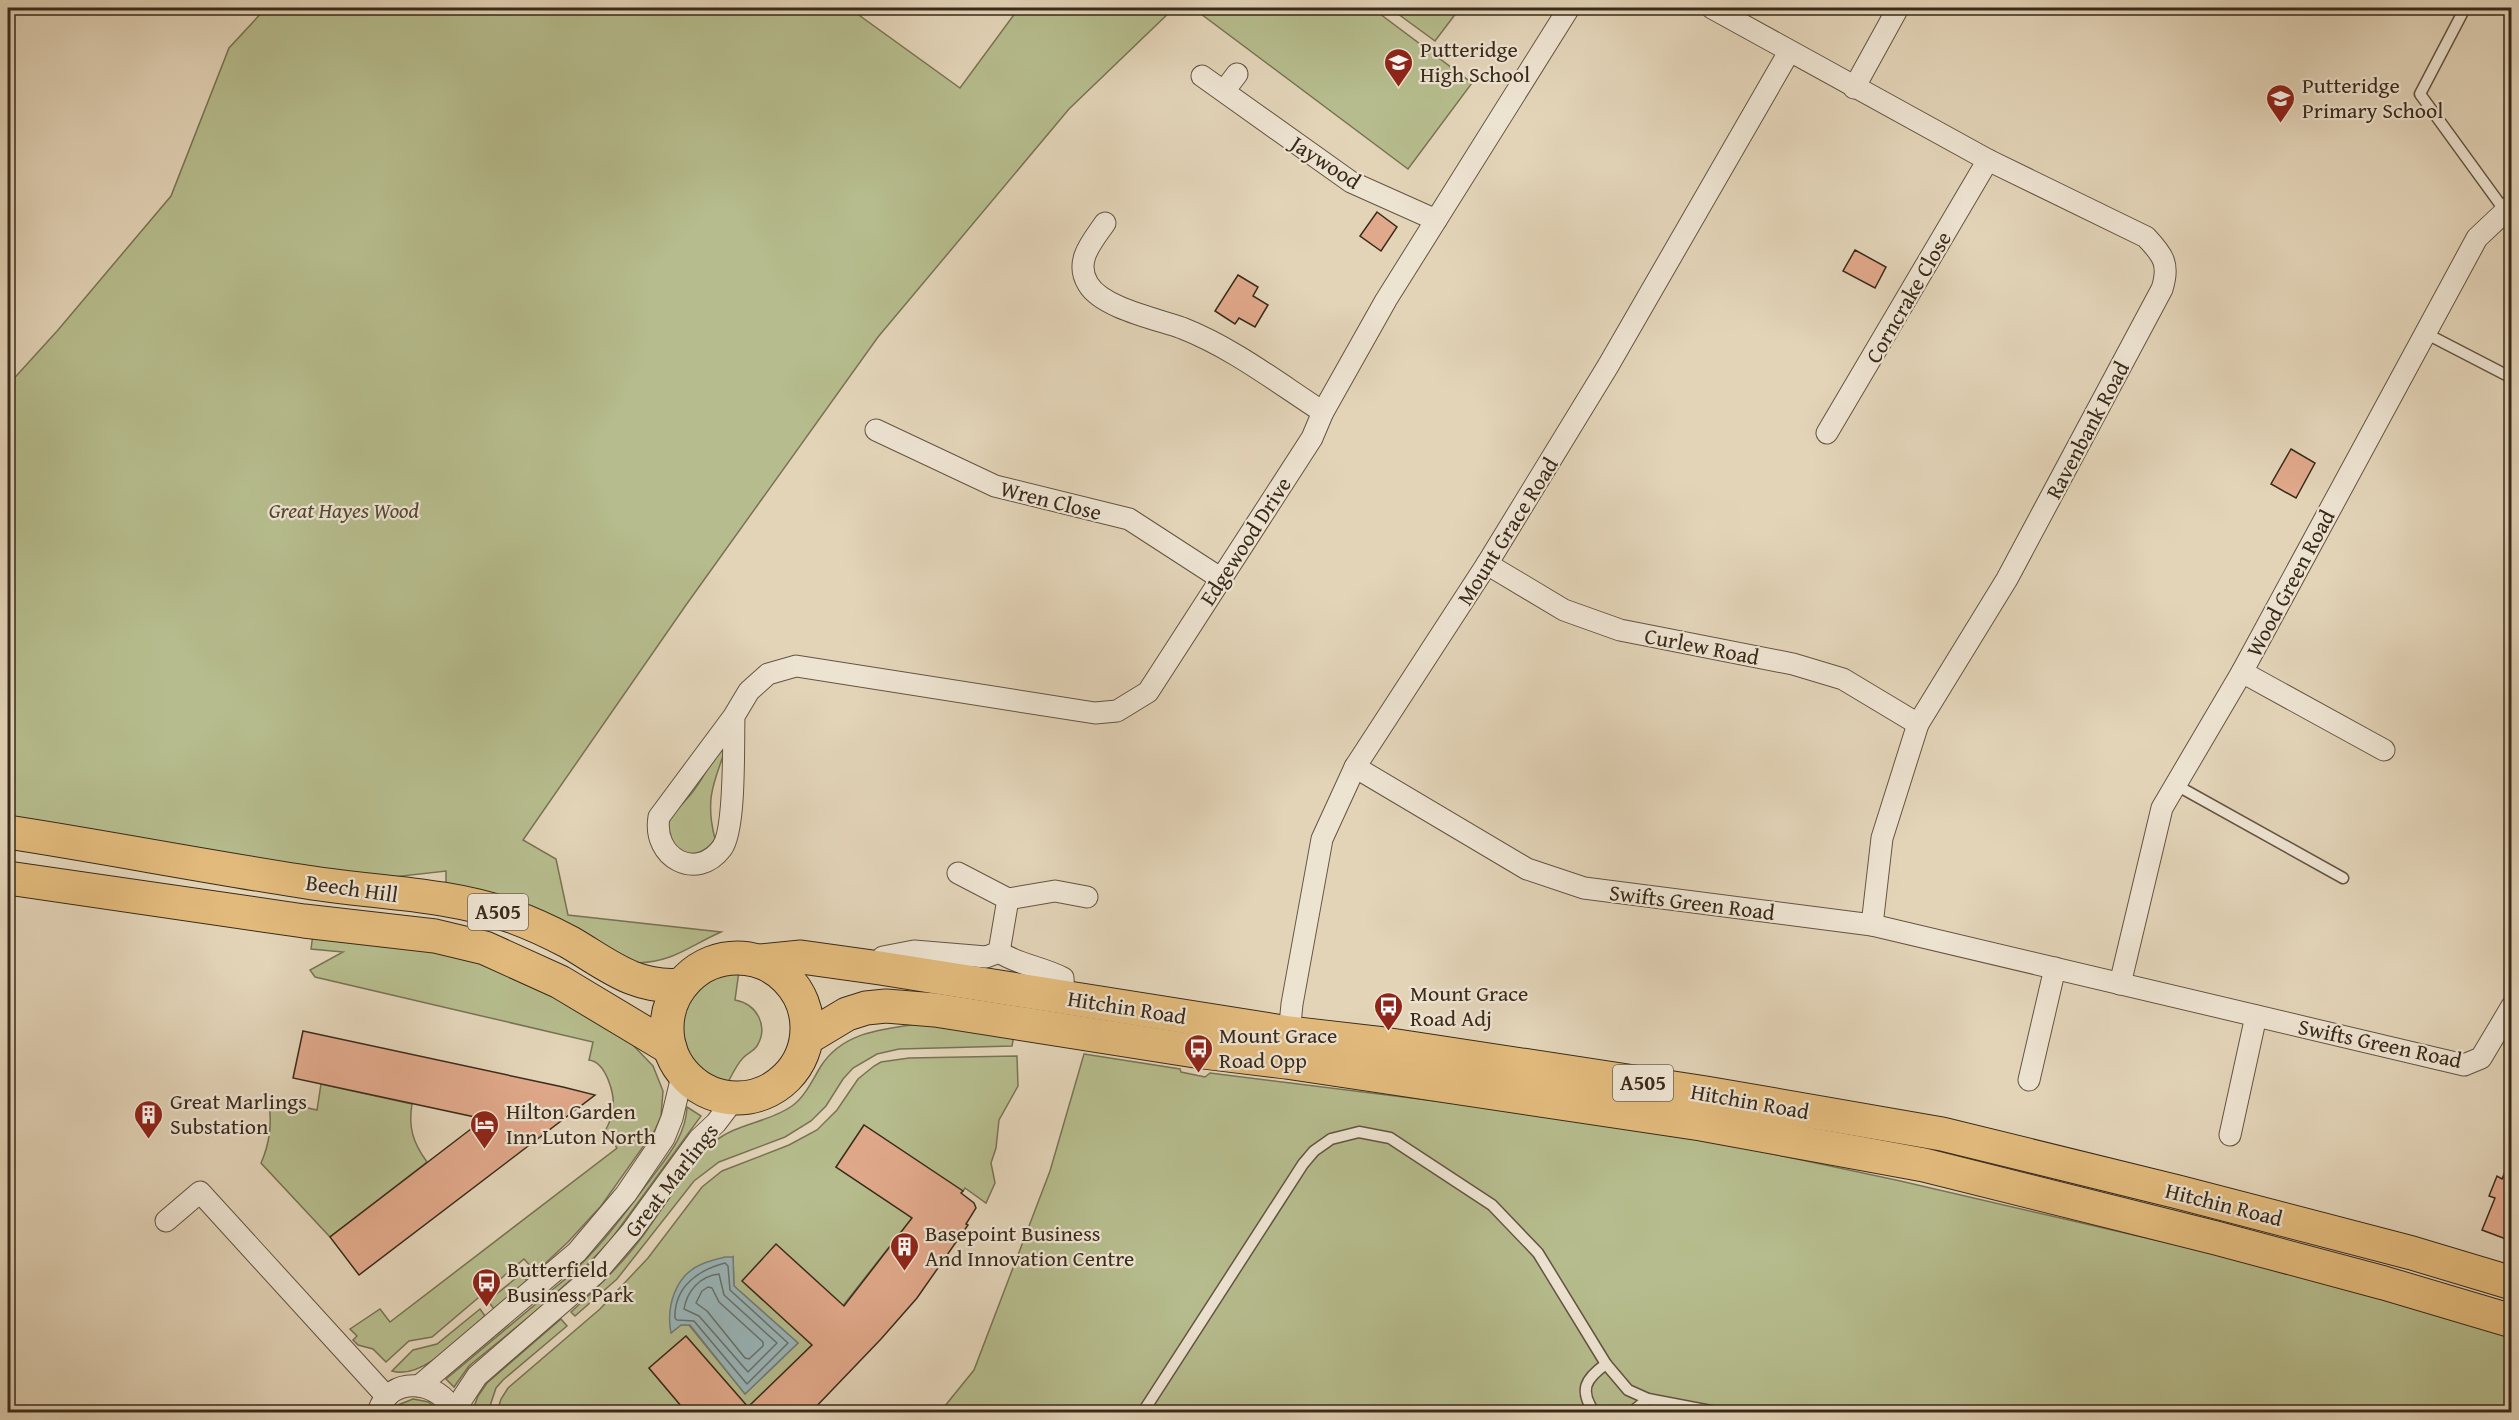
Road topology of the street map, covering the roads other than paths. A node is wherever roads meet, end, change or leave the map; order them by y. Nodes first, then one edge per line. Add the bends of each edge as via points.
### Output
1 (1569, 8) edge
2 (1712, 8) edge
3 (1898, 8) edge
4 (2465, 8) edge
5 (1789, 52) junction
6 (1203, 76) dead end
7 (1854, 88) junction
8 (1988, 160) junction
9 (2508, 208) edge
10 (1436, 220) junction
11 (1105, 223) dead end
12 (2425, 333) junction
13 (2511, 378) edge
14 (1323, 412) junction
15 (876, 430) dead end
16 (1827, 434) dead end
17 (1487, 564) junction
18 (1220, 578) junction
19 (2241, 672) junction
20 (734, 716) junction
21 (1918, 724) junction
22 (2384, 750) dead end
23 (1355, 767) junction
24 (2176, 785) junction
25 (8, 832) edge
26 (958, 873) dead end
27 (8, 878) edge
28 (2343, 878) dead end
29 (1087, 897) dead end
30 (1008, 899) junction
31 (1872, 925) junction
32 (999, 952) junction
33 (761, 962) junction
34 (880, 968) junction
35 (2055, 968) junction
36 (2120, 984) junction
37 (681, 985) junction
38 (1064, 996) junction
39 (2511, 1006) edge
40 (2256, 1016) junction
41 (807, 1038) junction
42 (1287, 1048) junction
43 (676, 1060) junction
44 (2029, 1080) dead end
45 (735, 1098) junction
46 (2230, 1135) dead end
47 (166, 1221) dead end
48 (2511, 1283) edge
49 (2511, 1321) edge
50 (1606, 1364) junction
51 (419, 1386) junction
52 (1648, 1400) junction
53 (382, 1405) edge
54 (454, 1412) edge
55 (1143, 1413) edge
56 (1594, 1413) edge
57 (1632, 1413) edge
58 (1716, 1413) edge

1 - 10 street, Edgewood Drive
2 - 5 street
3 - 7 street
4 - 9 lane via 2420,94
5 - 7 street
5 - 17 street, Mount Grace Road via 1608,366
6 - 10 street, Jaywood via 1231,82 1350,182
7 - 8 street, Ravenbank Road
8 - 16 street, Corncrake Close
8 - 21 street, Ravenbank Road via 2146,237 2164,259 2166,276 2007,579
9 - 12 street, Wood Green Road via 2477,238
10 - 14 street, Edgewood Drive
11 - 14 street via 1085,252 1083,263 1084,278 1096,294 1227,350
12 - 13 lane
12 - 19 street, Wood Green Road
14 - 18 street, Edgewood Drive via 1312,438
15 - 18 street, Wren Close via 995,486 1129,519
17 - 21 street, Curlew Road via 1564,610 1620,630 1793,664 1843,679
17 - 23 street, Mount Grace Road
18 - 20 street, Edgewood Drive via 1148,692 1117,711 1095,713 796,666 768,674 749,691
19 - 22 street
19 - 24 street, Wood Green Road
20 - 20 street, Edgewood Drive via 659,817 659,840 666,852 681,862 696,864 710,860 723,847 731,806
21 - 31 street, Ravenbank Road via 1882,838
23 - 31 street, Swifts Green Road via 1527,869 1584,888
23 - 42 street, Mount Grace Road via 1322,839
24 - 28 lane
24 - 36 street, Wood Green Road via 2162,808
25 - 37 main road, Beech Hill / A505 via 491,910 539,926 612,971 662,987
26 - 30 street
27 - 43 main road, Beech Hill / A505 via 465,943 495,952 560,982
29 - 30 street via 1055,891
30 - 32 street
31 - 35 street, Swifts Green Road
32 - 34 street via 986,957 914,951 883,957
32 - 38 street via 1014,962 1063,978
33 - 34 main road, Hitchin Road / A505 via 801,957
33 - 37 main road, A505 via 726,958 701,968
33 - 41 main road, A505 via 778,970 802,1000
34 - 38 main road, Hitchin Road / A505
35 - 36 street, Swifts Green Road
35 - 44 street
36 - 40 street, Swifts Green Road
37 - 43 main road, A505 via 668,1016 667,1032
38 - 42 main road, Hitchin Road / A505
39 - 40 street, Swifts Green Road via 2481,1058 2464,1065
40 - 46 street
41 - 42 main road, Hitchin Road / A505 via 847,1014 886,1006 935,1010 1196,1052
41 - 45 main road, A505 via 788,1077 764,1093
42 - 48 main road, Hitchin Road / A505 via 1384,1044 1683,1089 1942,1134 2356,1238
42 - 49 main road, Hitchin Road / A505 via 1923,1165 2216,1238
43 - 45 main road, A505 via 706,1091
43 - 51 street, Great Marlings via 672,1118 664,1138 627,1194 577,1252
45 - 54 street, Great Marlings via 699,1138 632,1231 596,1273 477,1377
47 - 53 street, Great Marlings via 200,1192
50 - 52 lane via 1628,1390
50 - 55 lane via 1538,1253 1492,1205 1390,1138 1359,1132 1332,1139 1314,1151 1304,1164
50 - 56 lane via 1587,1382 1587,1401
51 - 53 street, Great Marlings via 407,1386
51 - 54 street, Great Marlings via 446,1398
52 - 57 lane
52 - 58 lane

